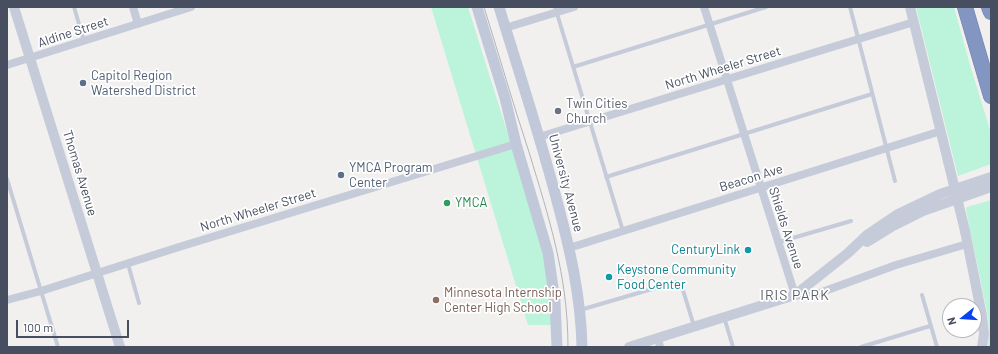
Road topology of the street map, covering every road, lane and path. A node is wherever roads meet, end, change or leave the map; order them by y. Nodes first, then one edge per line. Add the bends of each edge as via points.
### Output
1 (14, 7) edge
2 (74, 7) edge
3 (133, 7) edge
4 (191, 7) edge
5 (477, 7) edge
6 (499, 7) edge
7 (574, 7) edge
8 (704, 7) edge
9 (766, 7) edge
10 (850, 7) edge
11 (910, 7) edge
12 (965, 7) edge
13 (990, 7) edge
14 (556, 10) edge
15 (991, 12) edge
16 (914, 22) junction
17 (138, 24) junction
18 (709, 24) junction
19 (505, 28) junction
20 (858, 38) junction
21 (84, 41) junction
22 (30, 58) junction
23 (7, 65) edge
24 (573, 67) junction
25 (726, 79) junction
26 (872, 94) junction
27 (991, 96) edge
28 (590, 121) junction
29 (941, 131) junction
30 (744, 133) junction
31 (539, 137) junction
32 (516, 144) junction
33 (886, 148) junction
34 (606, 177) junction
35 (991, 177) edge
36 (7, 179) edge
37 (895, 181) dead end
38 (991, 187) edge
39 (761, 188) junction
40 (851, 221) dead end
41 (623, 231) junction
42 (778, 243) junction
43 (967, 244) junction
44 (569, 248) junction
45 (848, 253) junction
46 (128, 263) junction
47 (97, 273) junction
48 (41, 291) junction
49 (795, 295) junction
50 (922, 295) dead end
51 (7, 300) edge
52 (139, 302) dead end
53 (580, 310) junction
54 (724, 317) junction
55 (694, 326) junction
56 (930, 326) junction
57 (659, 343) edge
58 (58, 347) edge
59 (120, 347) edge
60 (557, 347) edge
61 (582, 347) edge
62 (629, 347) edge
63 (733, 347) edge
64 (861, 347) edge
65 (937, 347) edge
66 (982, 347) edge

1 - 22 street, Thomas Avenue
2 - 21 lane
3 - 17 street
4 - 17 street, Aldine Street
5 - 32 main road via 506,98
6 - 19 main road, University Avenue
7 - 14 street
8 - 18 street, Shields Avenue
9 - 18 lane
10 - 20 lane
11 - 16 street
12 - 27 highway
13 - 15 highway
14 - 19 street
14 - 24 lane
16 - 20 street, North Wheeler Street
16 - 29 street
17 - 21 street, Aldine Street
18 - 24 lane
18 - 25 street, Shields Avenue
19 - 31 main road, University Avenue
20 - 25 street, North Wheeler Street
20 - 26 lane
21 - 22 street, Aldine Street
22 - 23 street, Aldine Street
22 - 47 street, Thomas Avenue
24 - 28 lane
25 - 28 street, North Wheeler Street
25 - 30 street, Shields Avenue
26 - 30 lane
26 - 33 lane
28 - 31 street, North Wheeler Street
28 - 34 lane
29 - 33 street, Beacon Ave
29 - 43 street, bridge
30 - 34 lane
30 - 39 street, Shields Avenue
31 - 44 main road, University Avenue
32 - 46 street, North Wheeler Street
32 - 60 main road via 548,253 555,301
33 - 37 lane
33 - 39 street, Beacon Ave
34 - 41 lane
35 - 45 street via 910,207 875,229
36 - 48 lane
38 - 45 street via 923,211
39 - 41 street, Beacon Ave
39 - 42 street, Shields Avenue
40 - 42 lane
41 - 44 street, Beacon Ave
42 - 49 street, Shields Avenue
43 - 49 street via 896,265 811,296
43 - 66 street via 983,326
44 - 53 main road, University Avenue
45 - 49 street
46 - 47 street, North Wheeler Street
46 - 52 lane
47 - 48 street, North Wheeler Street
47 - 59 street, Thomas Avenue
48 - 51 street, North Wheeler Street
48 - 58 lane
49 - 54 street
50 - 56 lane
53 - 55 lane via 676,282 682,287
53 - 61 main road, University Avenue
54 - 55 street
54 - 63 lane
55 - 57 street
56 - 64 lane
56 - 65 lane
57 - 62 street

